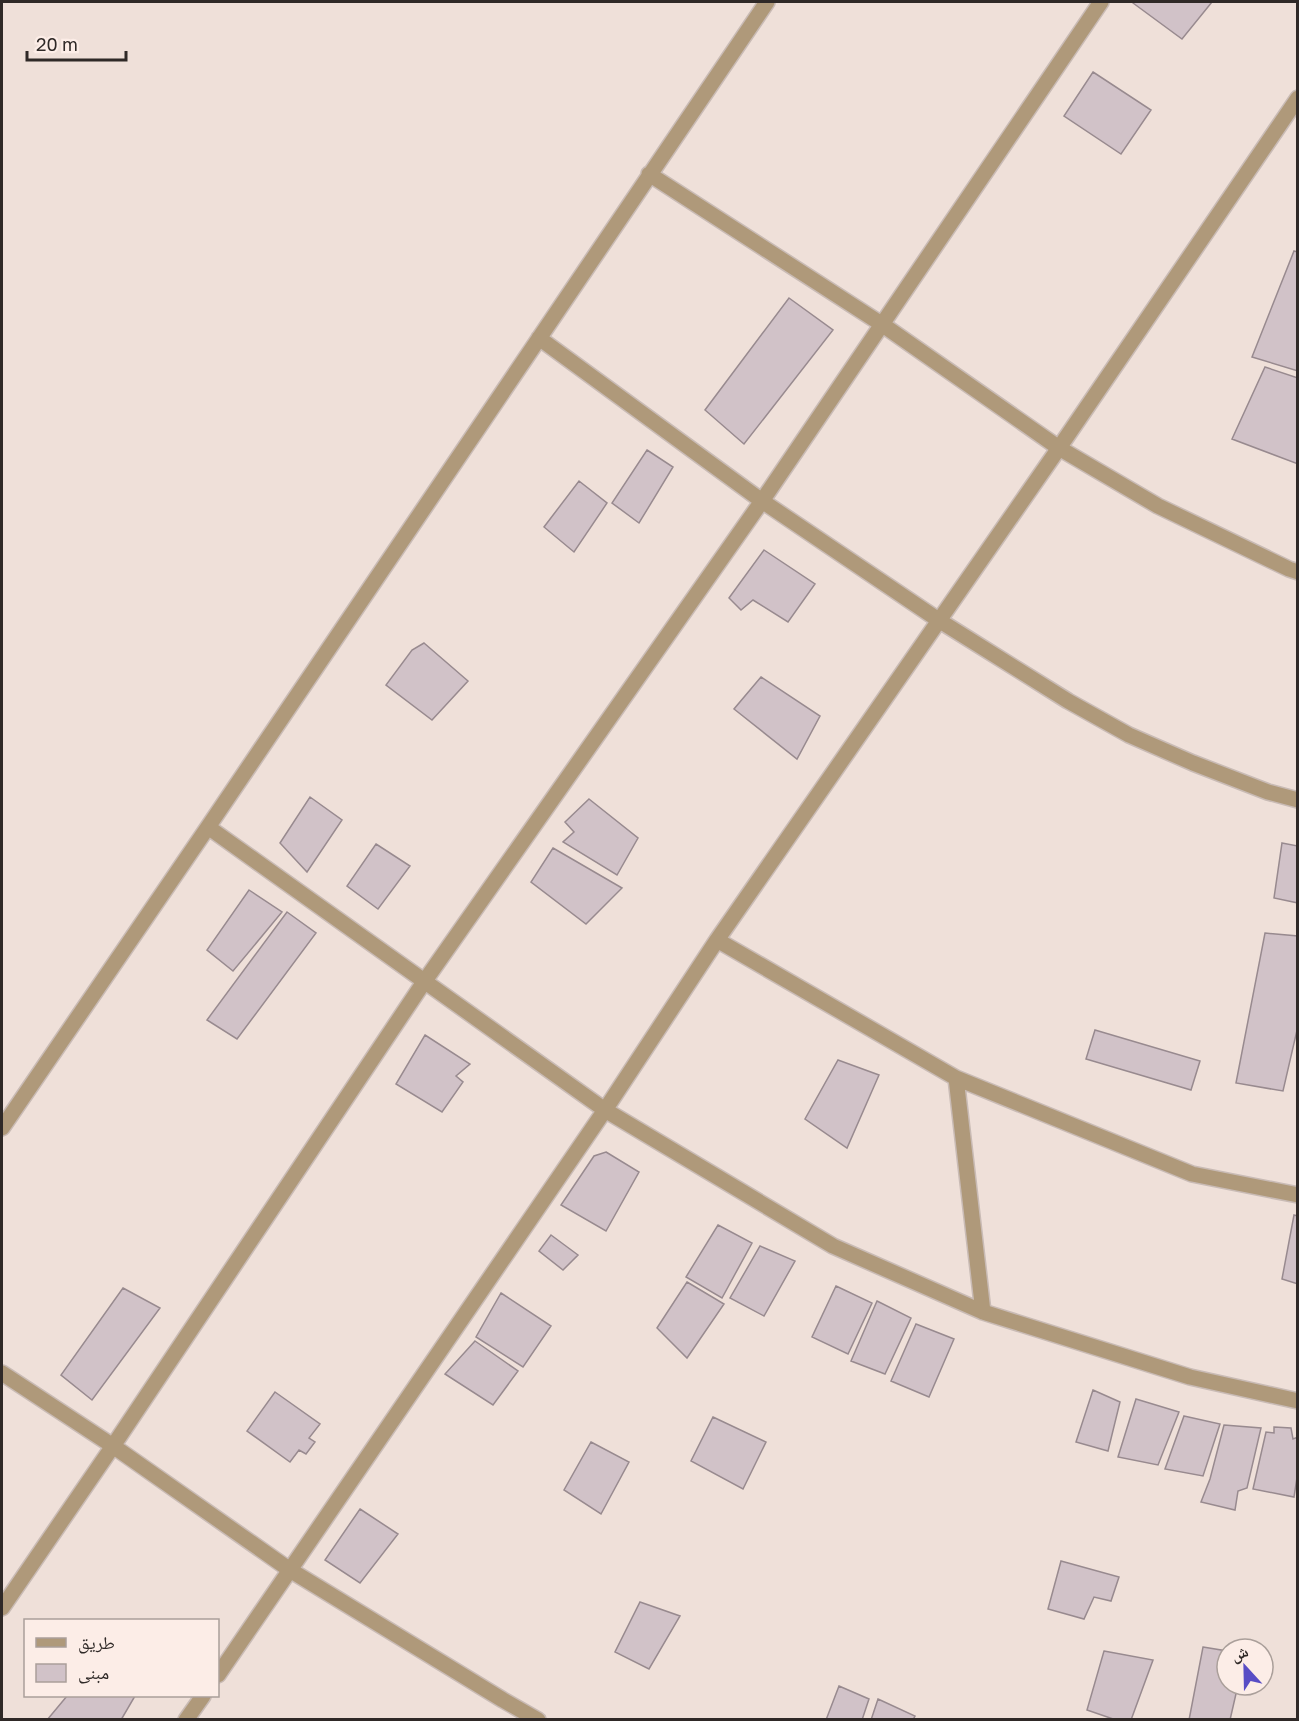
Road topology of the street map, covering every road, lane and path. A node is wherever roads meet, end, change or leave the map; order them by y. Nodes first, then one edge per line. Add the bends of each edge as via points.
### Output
1 (766, 2) edge
2 (1101, 2) edge
3 (1298, 98) edge
4 (650, 174) junction
5 (883, 325) junction
6 (538, 338) junction
7 (1059, 448) junction
8 (762, 501) junction
9 (1298, 572) edge
10 (940, 621) junction
11 (1298, 800) edge
12 (208, 827) junction
13 (717, 940) junction
14 (424, 982) junction
15 (956, 1078) junction
16 (605, 1110) junction
17 (2, 1128) edge
18 (1298, 1195) edge
19 (983, 1312) junction
20 (2, 1373) edge
21 (1298, 1401) edge
22 (113, 1446) junction
23 (290, 1570) junction
24 (2, 1608) edge
25 (219, 1674) edge
26 (202, 1697) edge
27 (186, 1719) edge
28 (538, 1719) edge

1 - 4 street
2 - 5 street
3 - 7 street
4 - 5 street
4 - 6 street
5 - 7 street
5 - 8 street
6 - 8 street
6 - 12 street
7 - 9 street via 1158,506
7 - 10 street
8 - 10 street
8 - 14 street
10 - 11 street via 1129,735 1268,792
10 - 13 street
12 - 14 street
12 - 17 street
13 - 15 street
13 - 16 street
14 - 16 street
14 - 22 street
15 - 18 street via 1191,1174
15 - 19 street
16 - 19 street via 832,1246
16 - 23 street
19 - 21 street via 1190,1377
20 - 22 street
22 - 23 street
22 - 24 street
23 - 25 street
23 - 28 street
26 - 27 street

